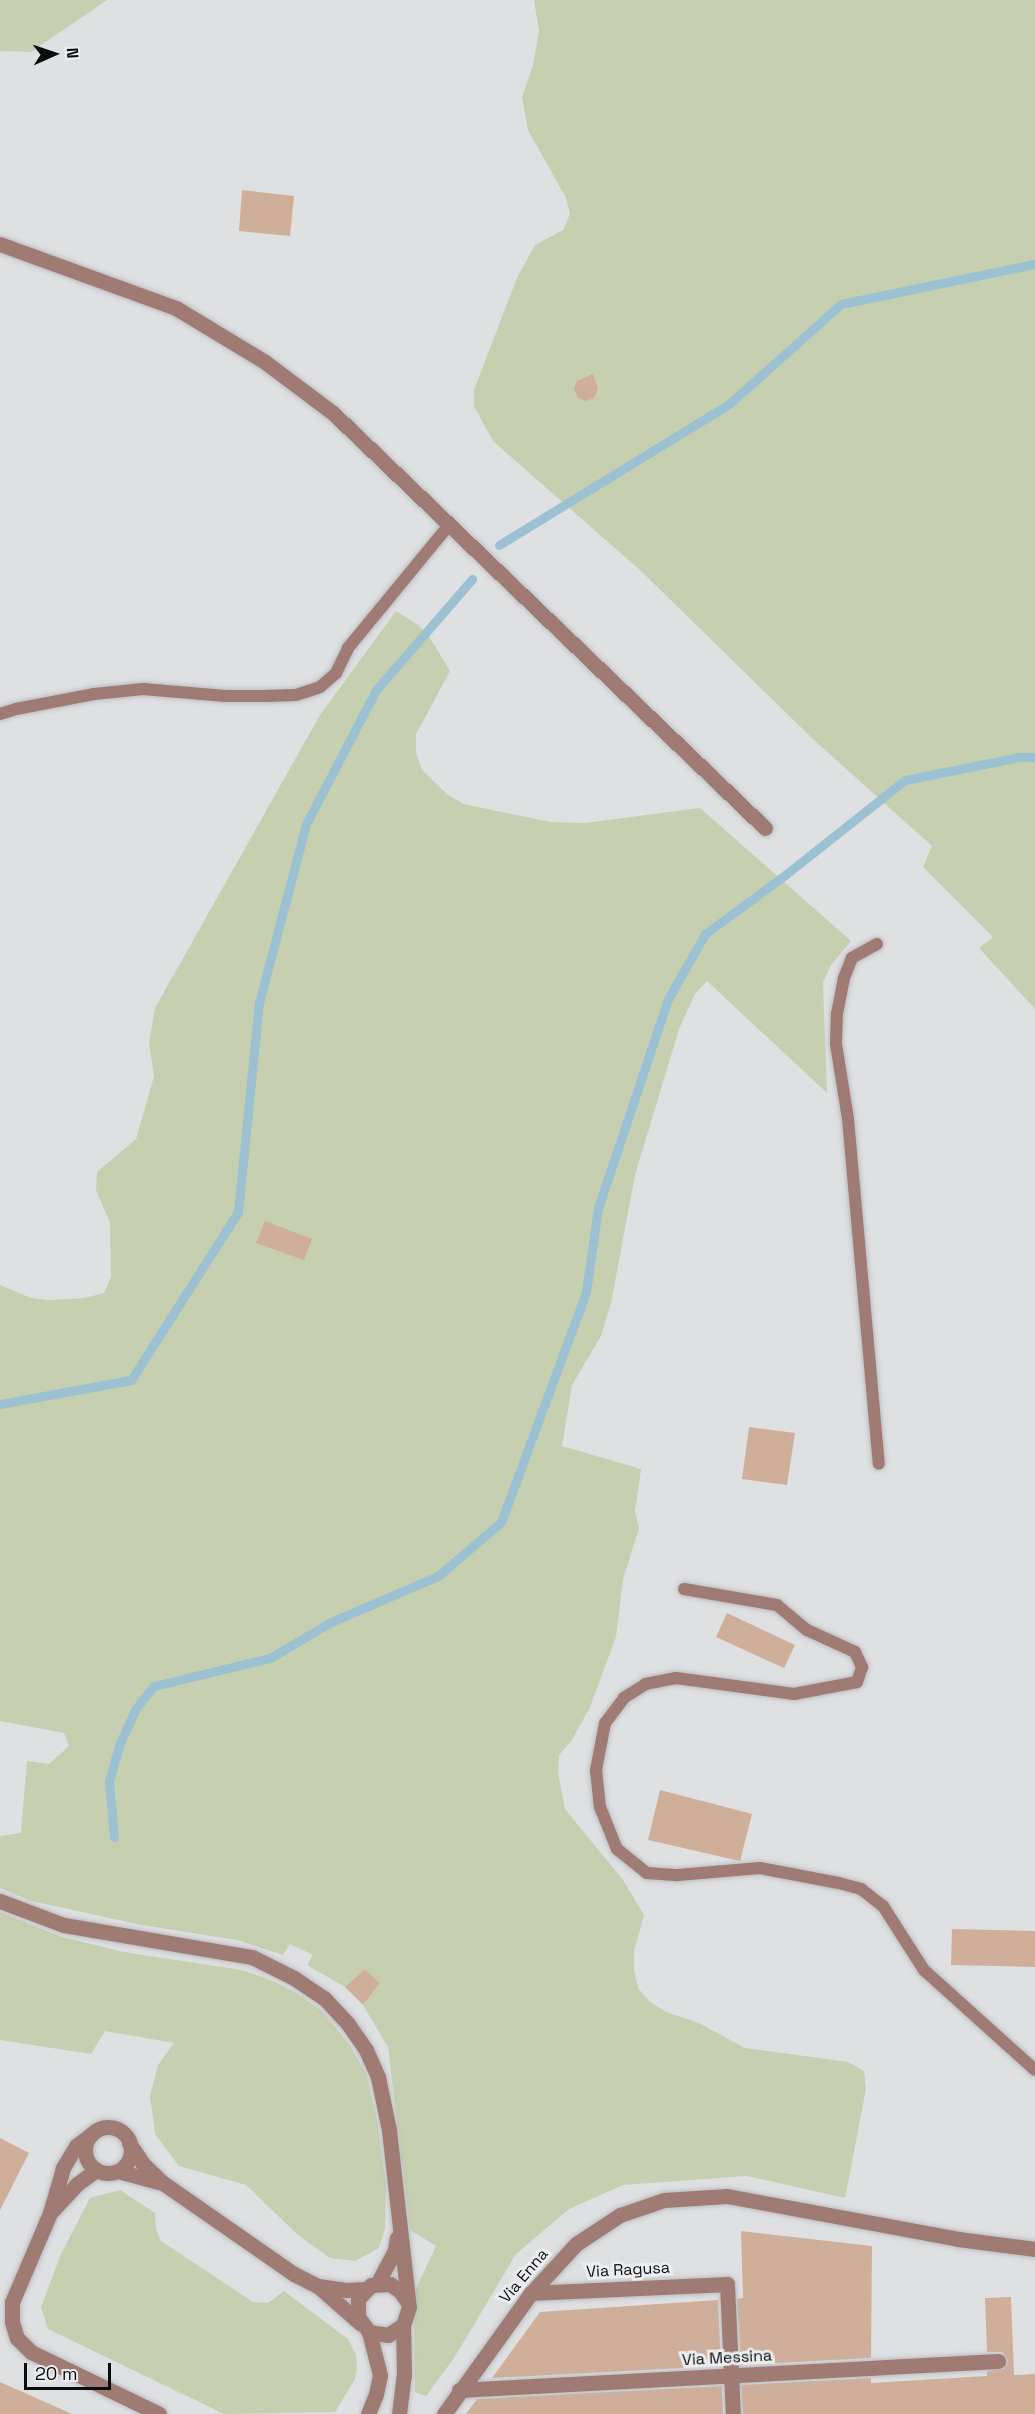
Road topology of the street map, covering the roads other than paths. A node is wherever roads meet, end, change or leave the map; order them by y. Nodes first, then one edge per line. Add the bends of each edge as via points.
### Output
1 (0, 244) edge
2 (449, 525) junction
3 (0, 714) edge
4 (765, 828) dead end
5 (877, 944) dead end
6 (879, 1464) dead end
7 (684, 1589) dead end
8 (0, 1901) edge
9 (1035, 2070) edge
10 (93, 2133) junction
11 (129, 2144) junction
12 (96, 2170) junction
13 (118, 2171) junction
14 (163, 2183) junction
15 (50, 2213) junction
16 (399, 2229) junction
17 (1035, 2249) edge
18 (318, 2286) junction
19 (372, 2286) junction
20 (531, 2293) junction
21 (407, 2301) junction
22 (403, 2325) junction
23 (365, 2327) junction
24 (998, 2361) dead end
25 (731, 2376) junction
26 (459, 2390) junction
27 (159, 2414) edge
28 (368, 2414) edge
29 (399, 2414) edge
30 (444, 2414) edge
31 (733, 2414) edge

1 - 2 street via 176,308 265,362 333,413
2 - 3 lane via 348,648 336,673 320,687 296,696 226,696 143,689 94,694
2 - 4 street
5 - 6 lane via 852,958 837,1013 836,1044 848,1119
7 - 9 lane via 777,1605 807,1629 855,1652 862,1667 857,1682 794,1694 676,1678 646,1684 624,1698 605,1724 596,1770 600,1808 617,1850 647,1873 678,1875 760,1869 861,1889 883,1906 924,1970
8 - 16 street via 64,1925 252,1958 324,1998 366,2050 378,2077
10 - 11 street via 114,2128
10 - 12 street via 85,2152
10 - 15 street via 76,2146 63,2168
11 - 13 street via 130,2156
11 - 14 street
12 - 13 street
12 - 15 street
13 - 14 street
14 - 18 street via 294,2274
15 - 27 street via 12,2302 17,2338 31,2352
16 - 19 street via 395,2250
16 - 21 street
17 - 20 street, Via Enna via 958,2239 727,2196 664,2200 620,2215 576,2244
18 - 19 street via 346,2290
18 - 23 street
19 - 21 street via 395,2287
19 - 23 street via 357,2305
20 - 25 street, Via Ragusa via 727,2284
20 - 26 street, Via Enna
21 - 22 street via 408,2314
22 - 23 street via 388,2335
22 - 29 street via 404,2375
23 - 28 street via 380,2375
24 - 25 street, Via Messina
25 - 26 street, Via Messina
25 - 31 street
26 - 30 street, Via Enna

